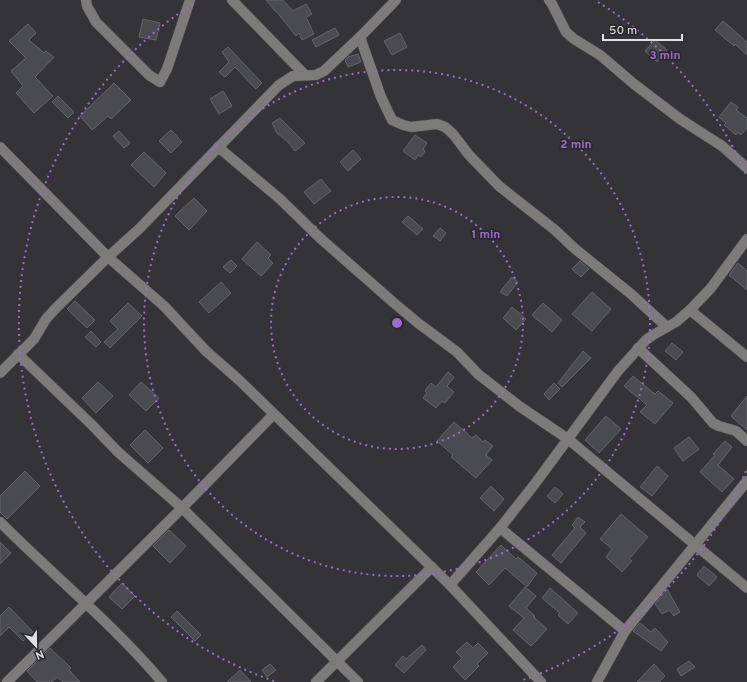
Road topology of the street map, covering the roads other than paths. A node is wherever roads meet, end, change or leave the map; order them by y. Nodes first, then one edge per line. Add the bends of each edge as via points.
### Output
1 (86, 0) edge
2 (190, 0) edge
3 (232, 0) edge
4 (396, 0) edge
5 (549, 0) edge
6 (360, 37) junction
7 (305, 74) junction
8 (0, 147) edge
9 (218, 147) junction
10 (747, 168) edge
11 (747, 239) edge
12 (108, 257) junction
13 (690, 310) junction
14 (667, 327) junction
15 (638, 348) junction
16 (18, 354) junction
17 (747, 357) edge
18 (0, 373) edge
19 (274, 414) junction
20 (568, 439) junction
21 (747, 441) edge
22 (747, 481) edge
23 (182, 508) junction
24 (0, 522) edge
25 (500, 528) junction
26 (694, 544) junction
27 (432, 567) junction
28 (450, 585) junction
29 (747, 588) edge
30 (86, 604) junction
31 (625, 631) junction
32 (337, 661) junction
33 (7, 682) edge
34 (162, 682) edge
35 (316, 682) edge
36 (358, 682) edge
37 (541, 682) edge
38 (597, 682) edge

1 - 2 street via 96,22 149,75 160,82
3 - 7 street
4 - 6 street
5 - 10 street via 566,32 574,39 600,55 634,84 680,119 722,146
6 - 7 street via 324,71 316,75
6 - 14 street via 392,120 411,127 437,124 445,127 500,186
7 - 9 street via 294,76 279,85
8 - 12 street
9 - 12 street via 140,229
9 - 20 street via 280,199 394,303 457,352 478,374
11 - 13 street via 711,288
12 - 16 street via 46,319 34,339
12 - 19 street via 164,306 206,351
13 - 14 street
13 - 17 street
14 - 15 street
15 - 20 street
15 - 21 street via 691,397 713,423 736,431
16 - 18 street
16 - 23 street via 118,452
19 - 23 street
19 - 27 street
20 - 25 street
20 - 26 street
22 - 26 street
23 - 30 street
23 - 32 street
24 - 30 street
25 - 28 street
25 - 31 street
26 - 29 street
26 - 31 street
27 - 28 street
27 - 32 street
28 - 37 street
30 - 33 street
30 - 34 street
31 - 38 street
32 - 35 street
32 - 36 street

